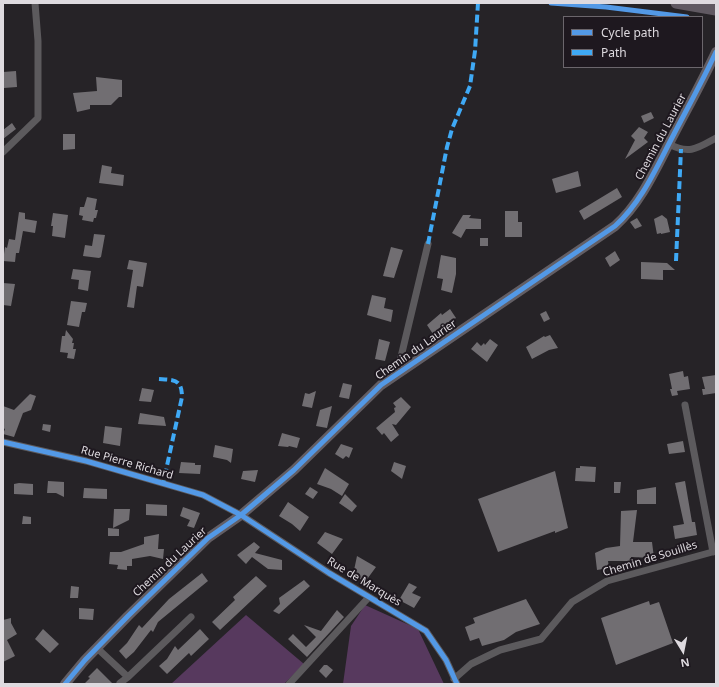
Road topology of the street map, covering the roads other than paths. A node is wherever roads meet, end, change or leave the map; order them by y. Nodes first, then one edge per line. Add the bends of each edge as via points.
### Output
1 (34, 3) edge
2 (676, 3) edge
3 (716, 10) edge
4 (716, 52) edge
5 (716, 138) edge
6 (669, 144) junction
7 (3, 152) edge
8 (428, 244) dead end
9 (401, 372) junction
10 (685, 405) dead end
11 (3, 442) edge
12 (241, 515) junction
13 (714, 551) edge
14 (369, 597) junction
15 (191, 617) dead end
16 (97, 648) junction
17 (128, 677) junction
18 (455, 681) edge
19 (120, 683) edge
20 (65, 684) edge
21 (289, 684) edge

1 - 7 street via 38,41 38,118
2 - 3 main road
4 - 6 street, Chemin du Laurier
5 - 6 street via 689,150
6 - 9 street, Chemin du Laurier via 626,217
8 - 9 street via 400,361
9 - 12 street, Chemin du Laurier via 381,385 294,470
10 - 13 street
11 - 12 street, Rue Pierre Richard via 86,461 203,495
12 - 14 street, Rue de Marquès
12 - 16 street, Chemin du Laurier via 208,538
13 - 18 street, Chemin de Souillès via 607,581 572,602 541,639 500,650 471,664
14 - 18 street, Rue de Marquès via 426,631 446,660
14 - 21 street
15 - 17 street
16 - 17 street
16 - 20 street, Chemin du Laurier
17 - 19 street

